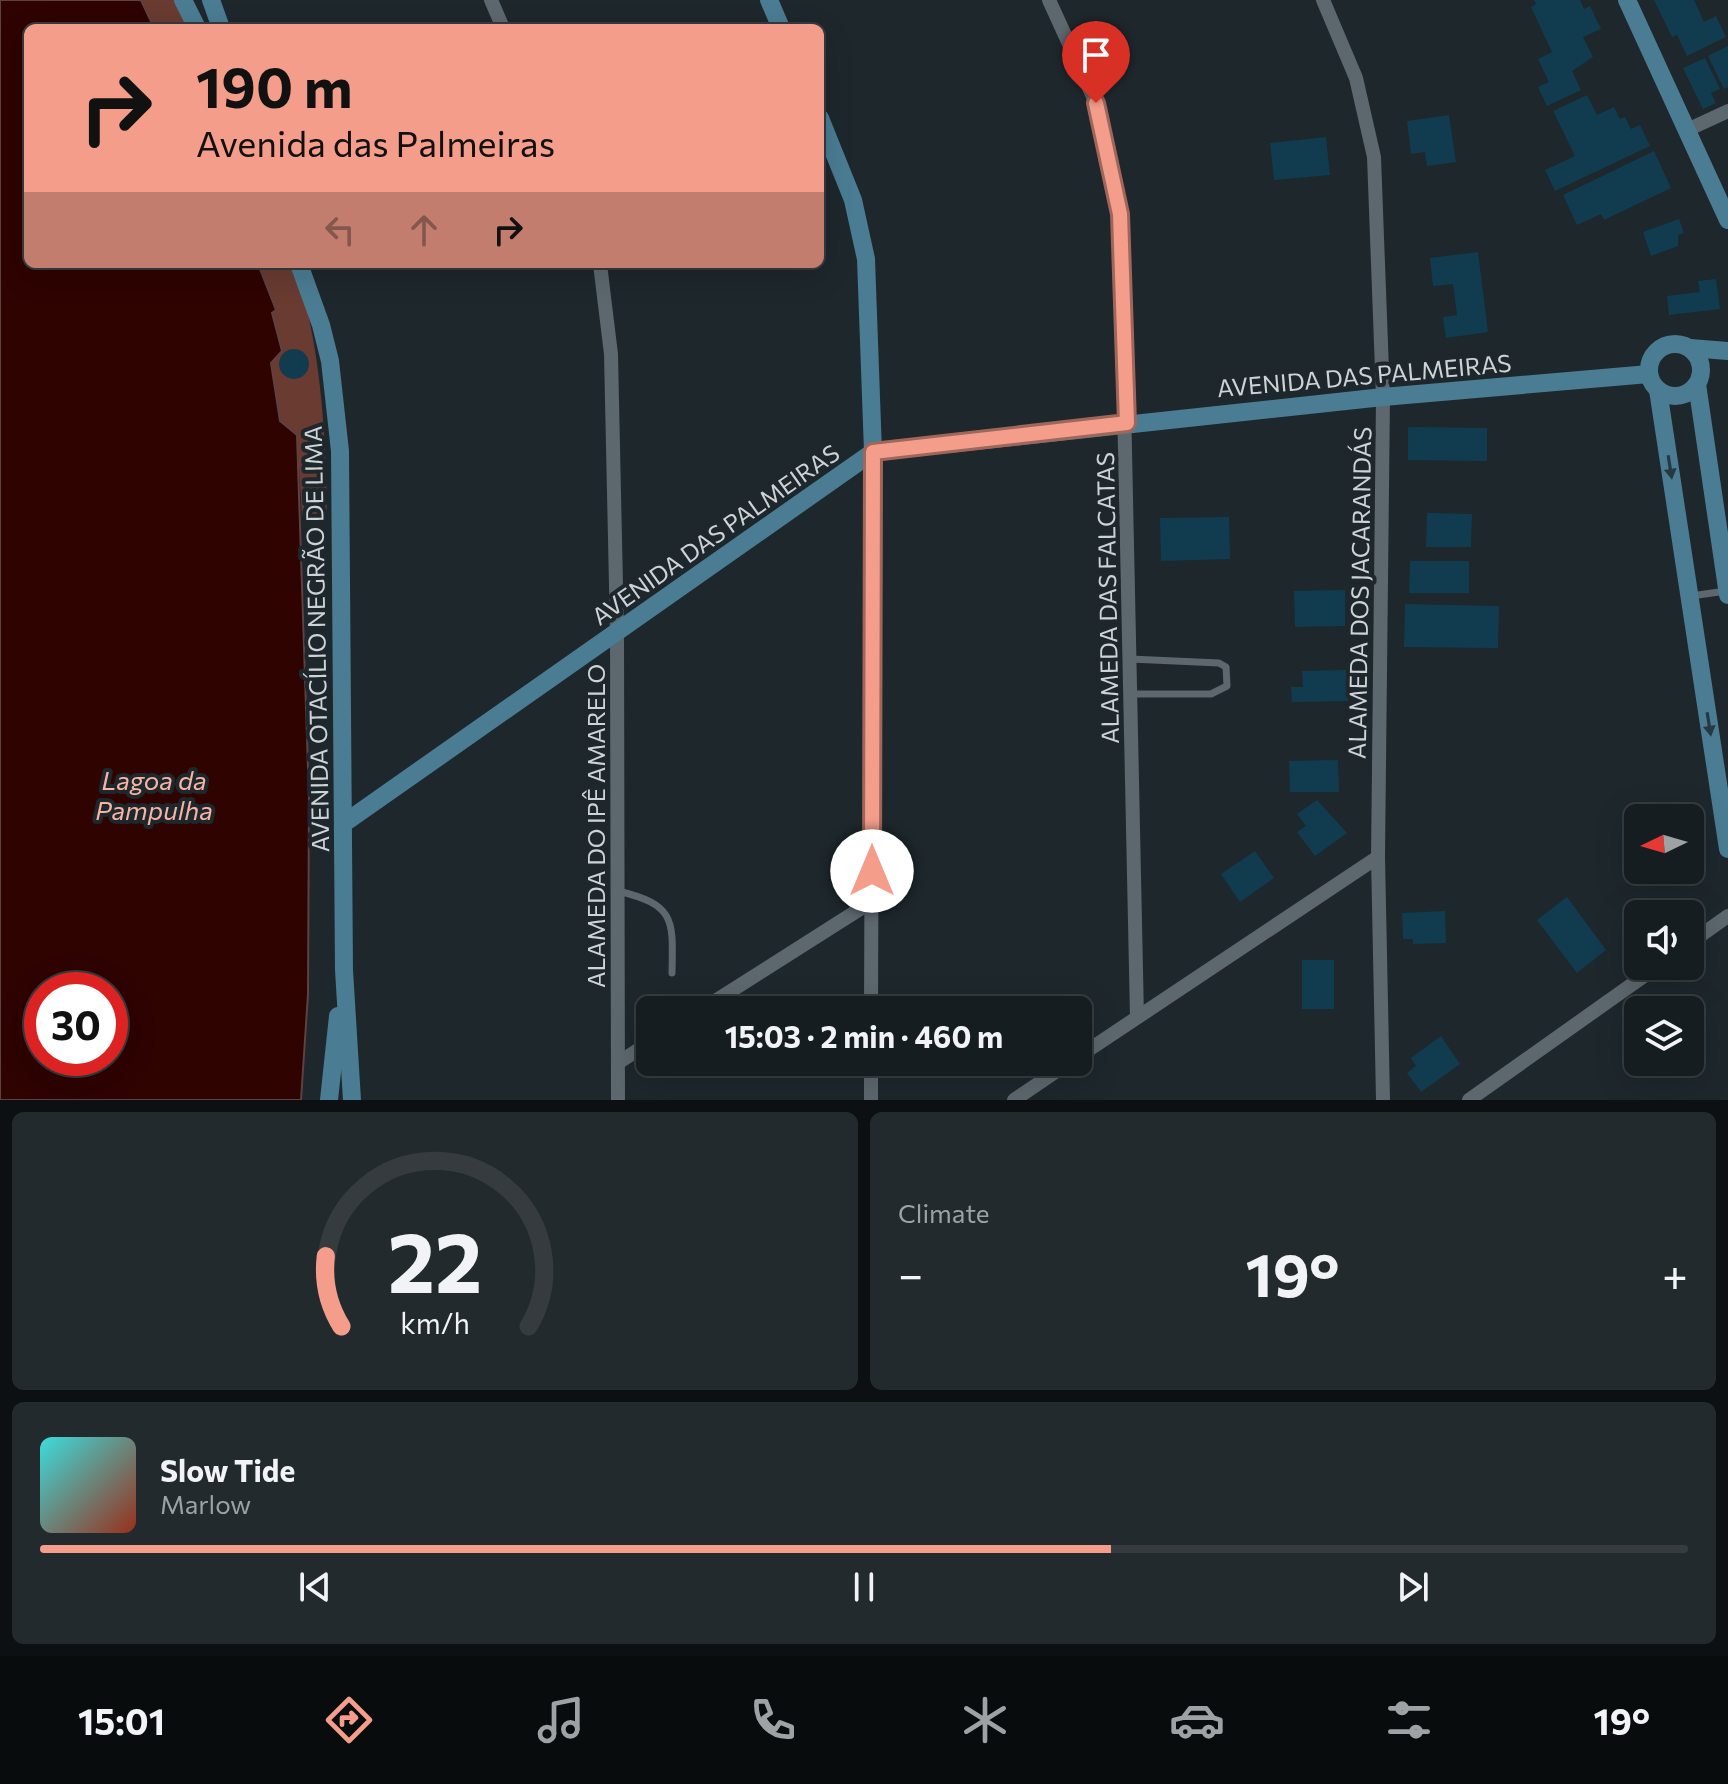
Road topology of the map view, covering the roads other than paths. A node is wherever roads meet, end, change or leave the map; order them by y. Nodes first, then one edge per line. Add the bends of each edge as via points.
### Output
1 (183, 0) edge
2 (211, 0) edge
3 (491, 0) edge
4 (769, 0) edge
5 (1049, 0) edge
6 (1323, 0) edge
7 (1627, 0) edge
8 (195, 24) edge
9 (220, 24) edge
10 (501, 24) edge
11 (779, 24) edge
12 (1728, 111) edge
13 (824, 128) edge
14 (1687, 130) junction
15 (1728, 220) edge
16 (300, 268) edge
17 (600, 268) edge
18 (1690, 348) junction
19 (1728, 351) edge
20 (1728, 360) edge
21 (1653, 374) junction
22 (1700, 376) junction
23 (1383, 397) junction
24 (1127, 423) junction
25 (873, 452) junction
26 (1728, 592) edge
27 (1690, 596) junction
28 (617, 632) junction
29 (1130, 659) junction
30 (1130, 694) junction
31 (1725, 812) edge
32 (343, 824) junction
33 (1728, 849) edge
34 (1378, 857) junction
35 (618, 891) junction
36 (871, 902) junction
37 (1728, 916) edge
38 (1704, 933) edge
39 (344, 970) junction
40 (672, 973) dead end
41 (1638, 980) edge
42 (723, 996) edge
43 (871, 996) edge
44 (1137, 1017) junction
45 (1092, 1048) edge
46 (636, 1051) edge
47 (618, 1063) junction
48 (871, 1076) edge
49 (1049, 1076) edge
50 (329, 1100) edge
51 (352, 1100) edge
52 (618, 1100) edge
53 (871, 1100) edge
54 (1014, 1100) edge
55 (1383, 1100) edge
56 (1469, 1100) edge

1 - 8 street
2 - 9 street
3 - 10 street
4 - 11 street
5 - 24 street, ALAMEDA DAS FALCATAS via 1096,103 1113,176 1120,214
6 - 23 street, ALAMEDA DOS JACARANDÁS via 1356,78 1374,157
7 - 14 street
12 - 14 street
13 - 25 street via 853,200 866,259
14 - 15 street
16 - 32 street, AVENIDA OTACÍLIO NEGRÃO DE LIMA via 330,361 340,451
17 - 28 street, ALAMEDA DO IPÊ AMARELO via 611,354
18 - 19 street
18 - 21 street via 1664,345
18 - 22 street
20 - 22 street
21 - 22 street via 1674,397 1691,391
21 - 23 street, AVENIDA DAS PALMEIRAS
21 -> 27 street
22 - 26 street
23 - 24 street, AVENIDA DAS PALMEIRAS
23 - 34 street, ALAMEDA DOS JACARANDÁS
24 - 25 street, AVENIDA DAS PALMEIRAS
24 - 29 street, ALAMEDA DAS FALCATAS
25 - 28 street, AVENIDA DAS PALMEIRAS
25 - 36 street
26 - 27 lane
27 -> 31 street
28 - 32 street, AVENIDA DAS PALMEIRAS
28 - 35 street, ALAMEDA DO IPÊ AMARELO
29 - 30 street, ALAMEDA DAS FALCATAS
29 - 30 lane via 1219,663 1226,667 1227,686 1211,694
30 - 44 street, ALAMEDA DAS FALCATAS
31 - 33 street
32 - 39 street, AVENIDA OTACÍLIO NEGRÃO DE LIMA
34 - 44 street
34 - 55 street, ALAMEDA DOS JACARANDÁS
35 - 40 lane via 643,898 669,917
35 - 47 street, ALAMEDA DO IPÊ AMARELO
36 - 42 street
36 - 43 street
37 - 38 street
39 - 50 street, AVENIDA OTACÍLIO NEGRÃO DE LIMA
39 - 51 street, AVENIDA OTACÍLIO NEGRÃO DE LIMA
41 - 56 street
44 - 45 street
46 - 47 street
47 - 52 street, ALAMEDA DO IPÊ AMARELO
48 - 53 street
49 - 54 street

